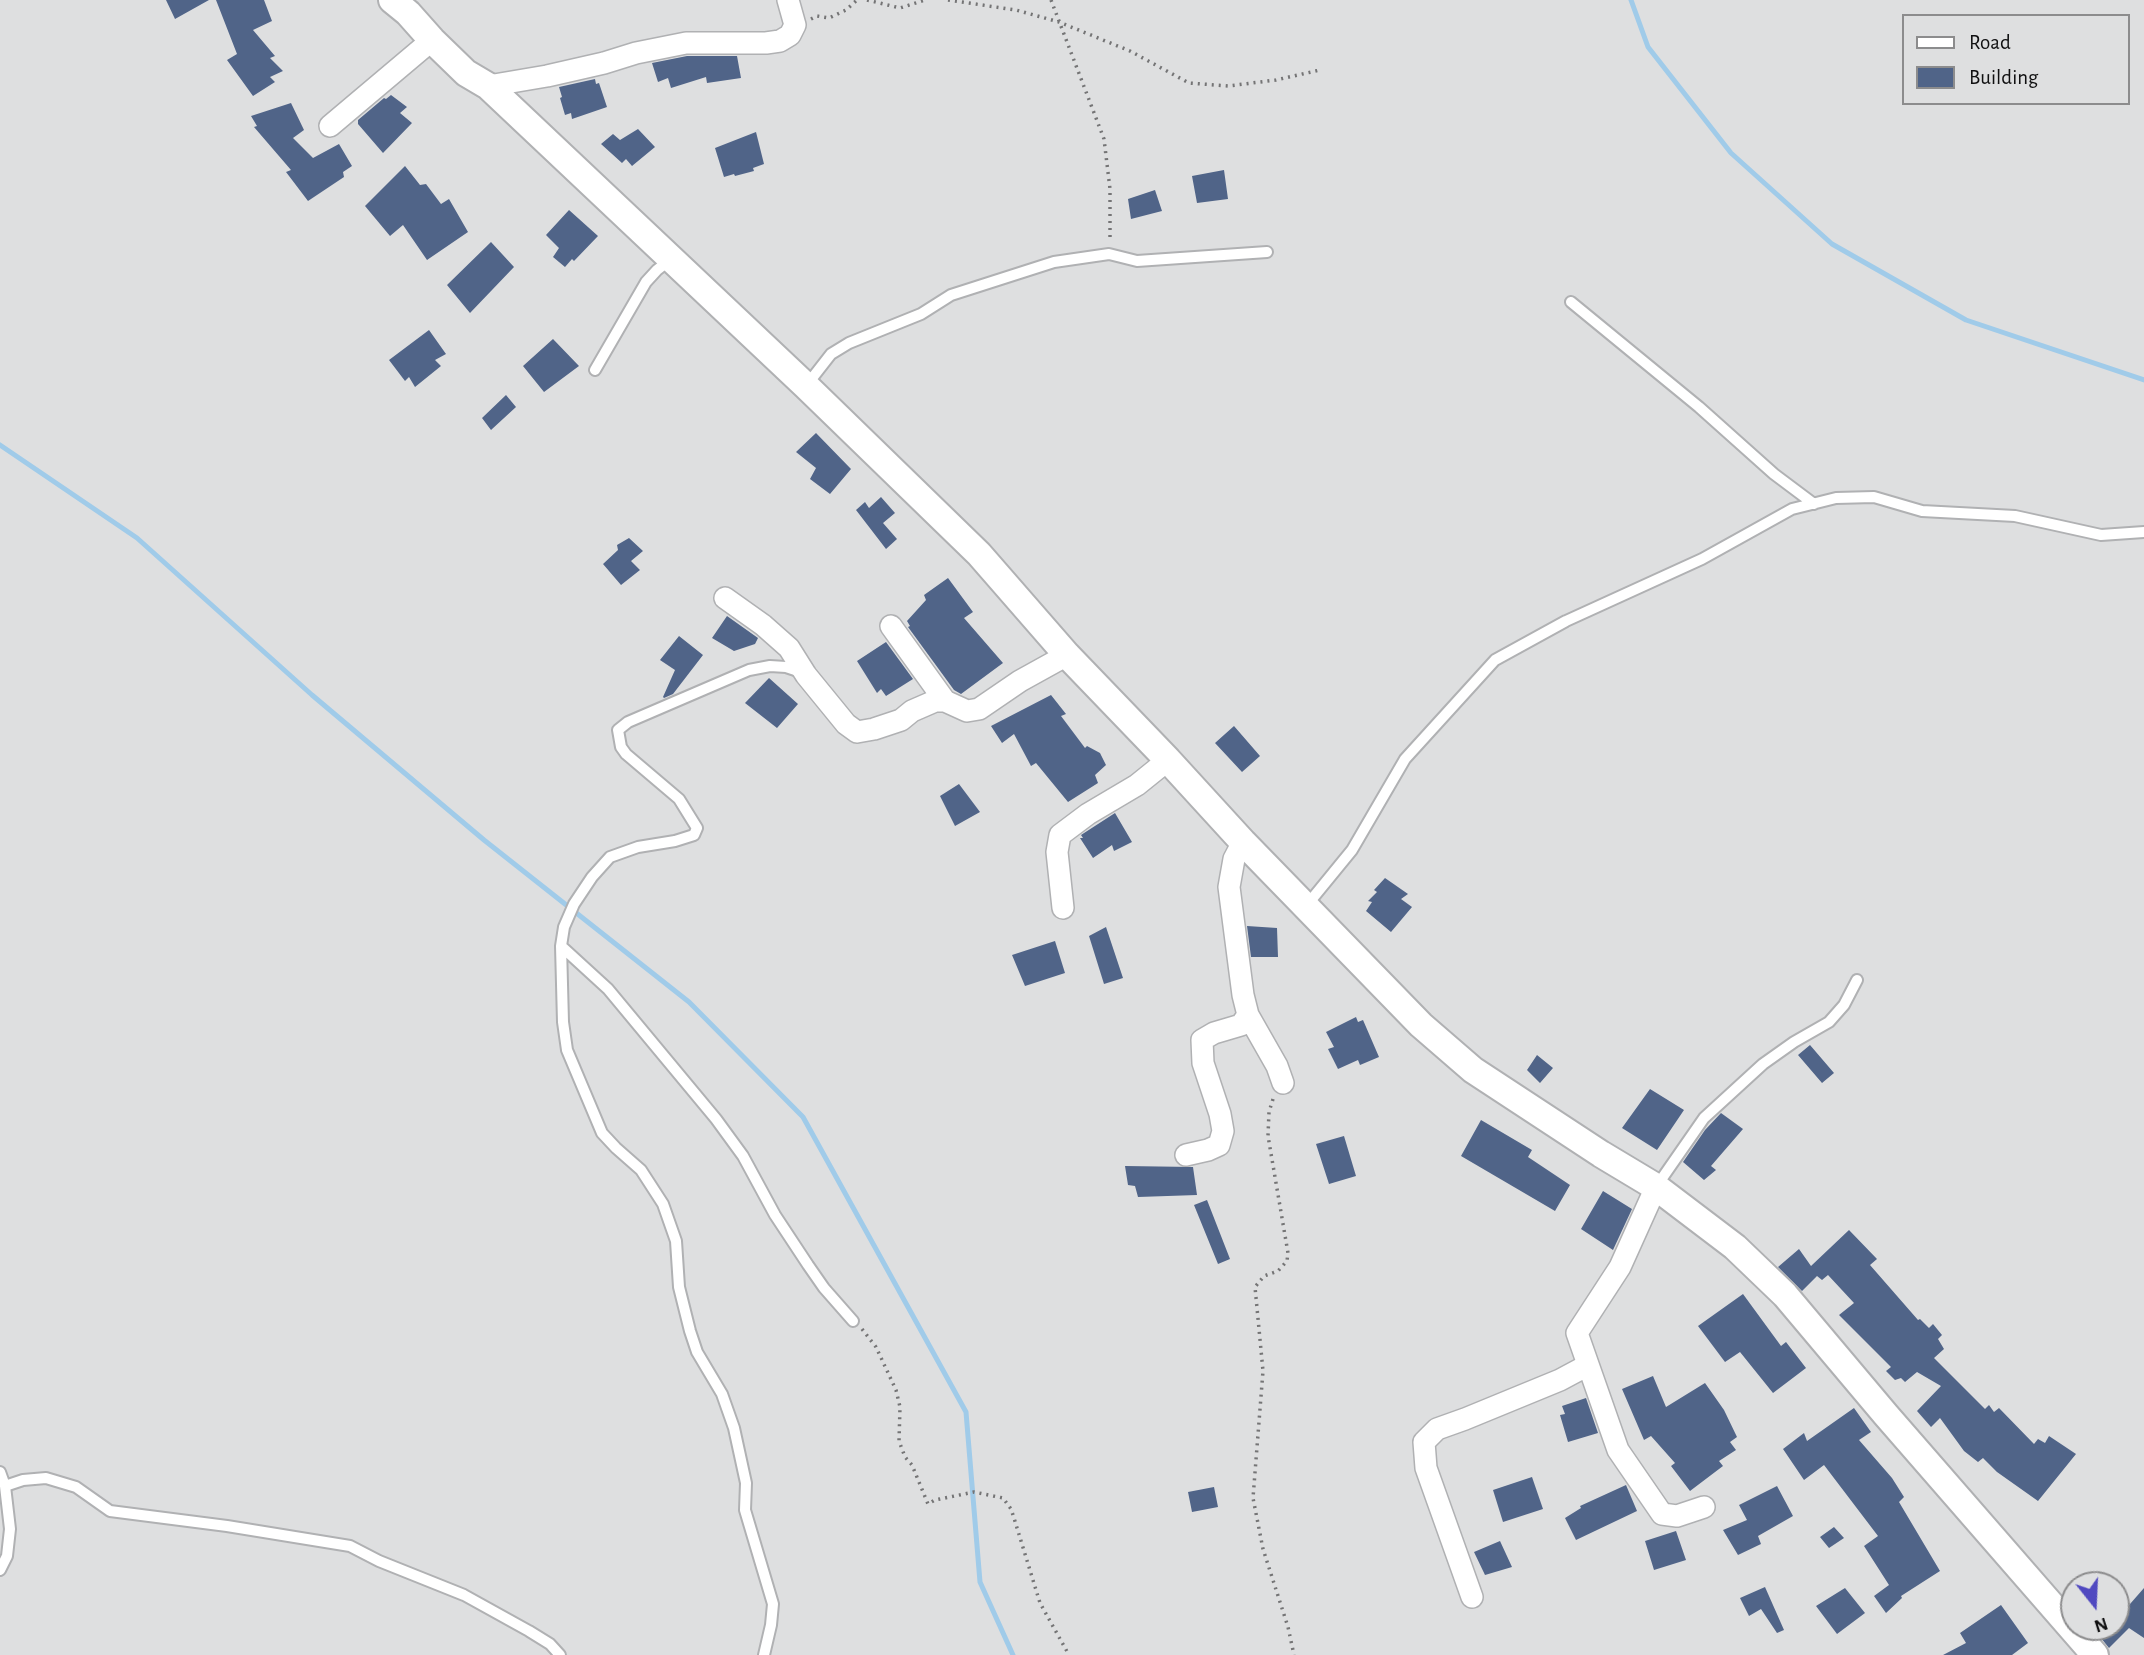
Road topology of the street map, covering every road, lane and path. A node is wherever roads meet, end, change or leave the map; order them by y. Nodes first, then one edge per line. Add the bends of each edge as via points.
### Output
1 (788, 0) edge
2 (858, 0) edge
3 (867, 0) edge
4 (925, 0) edge
5 (948, 0) edge
6 (1051, 0) edge
7 (405, 4) edge
8 (1059, 22) junction
9 (790, 35) junction
10 (432, 40) junction
11 (1320, 70) dead end
12 (488, 86) junction
13 (330, 126) dead end
14 (1267, 252) dead end
15 (1110, 254) junction
16 (671, 259) junction
17 (1572, 302) dead end
18 (595, 370) dead end
19 (806, 386) junction
20 (1814, 503) junction
21 (2144, 532) edge
22 (726, 598) dead end
23 (891, 626) dead end
24 (1067, 655) junction
25 (806, 675) junction
26 (945, 701) junction
27 (1168, 760) junction
28 (1243, 842) junction
29 (1306, 906) junction
30 (1063, 908) dead end
31 (561, 946) junction
32 (1857, 980) dead end
33 (1248, 1015) junction
34 (1283, 1083) joint
35 (1186, 1155) dead end
36 (1656, 1187) junction
37 (857, 1324) joint
38 (1588, 1365) junction
39 (0, 1472) edge
40 (5, 1486) junction
41 (1704, 1507) dead end
42 (0, 1570) edge
43 (1472, 1597) dead end
44 (560, 1655) edge
45 (764, 1655) edge
46 (1069, 1655) edge
47 (1294, 1655) edge
48 (2095, 1655) edge

1 - 9 street via 795,25
2 - 9 path via 829,18 817,16 806,21
3 - 4 path via 900,8
5 - 8 path
6 - 8 path
7 - 10 street
8 - 11 path via 1130,51 1189,83 1228,86
8 - 15 path via 1104,139
9 - 12 street via 766,43 686,43
10 - 12 street via 466,73
10 - 13 street
12 - 16 street
14 - 15 lane via 1138,261
15 - 19 lane via 1054,262 951,295 921,314 831,354
16 - 18 lane via 646,282
16 - 19 street
17 - 20 lane
19 - 24 street via 979,554
20 - 21 lane via 1874,497 1922,511 2015,516 2101,535
20 - 29 lane via 1792,509 1702,559 1566,621 1495,660 1405,759 1352,850
22 - 25 street via 789,649
23 - 26 street
24 - 26 street via 979,709 967,711
24 - 27 street
25 - 26 street via 857,732 901,720 925,704
25 - 31 lane via 786,667 749,670 618,730 626,754 679,799 697,828 694,835 610,856 574,904
27 - 28 street
27 - 30 street via 1060,835 1057,852
28 - 29 street
28 - 33 street via 1234,859 1229,887
29 - 36 street via 1421,1025 1474,1070
31 - 37 lane via 608,989 716,1119 808,1265
31 - 45 lane via 567,1050 602,1133 641,1170 663,1204 676,1241 679,1287 690,1331 734,1428 746,1483 745,1510 773,1604
32 - 36 lane via 1829,1022 1763,1064 1704,1118
33 - 34 street
33 - 35 street via 1241,1025 1202,1040 1203,1063 1223,1130 1219,1145
34 - 47 path via 1272,1100 1267,1126 1288,1252 1278,1271 1264,1276 1255,1287 1263,1371 1253,1498
36 - 38 street via 1620,1267 1577,1333
36 - 48 street via 1735,1247 1786,1295
37 - 46 path via 876,1347 896,1390 899,1441 928,1504 974,1492 1003,1498 1011,1508 1040,1603
38 - 41 street via 1618,1450 1662,1514 1678,1516
38 - 43 street via 1437,1429 1424,1442 1426,1468
39 - 40 lane
40 - 42 lane via 10,1529
40 - 44 lane via 46,1478 76,1487 110,1511 350,1546 464,1595 529,1630

